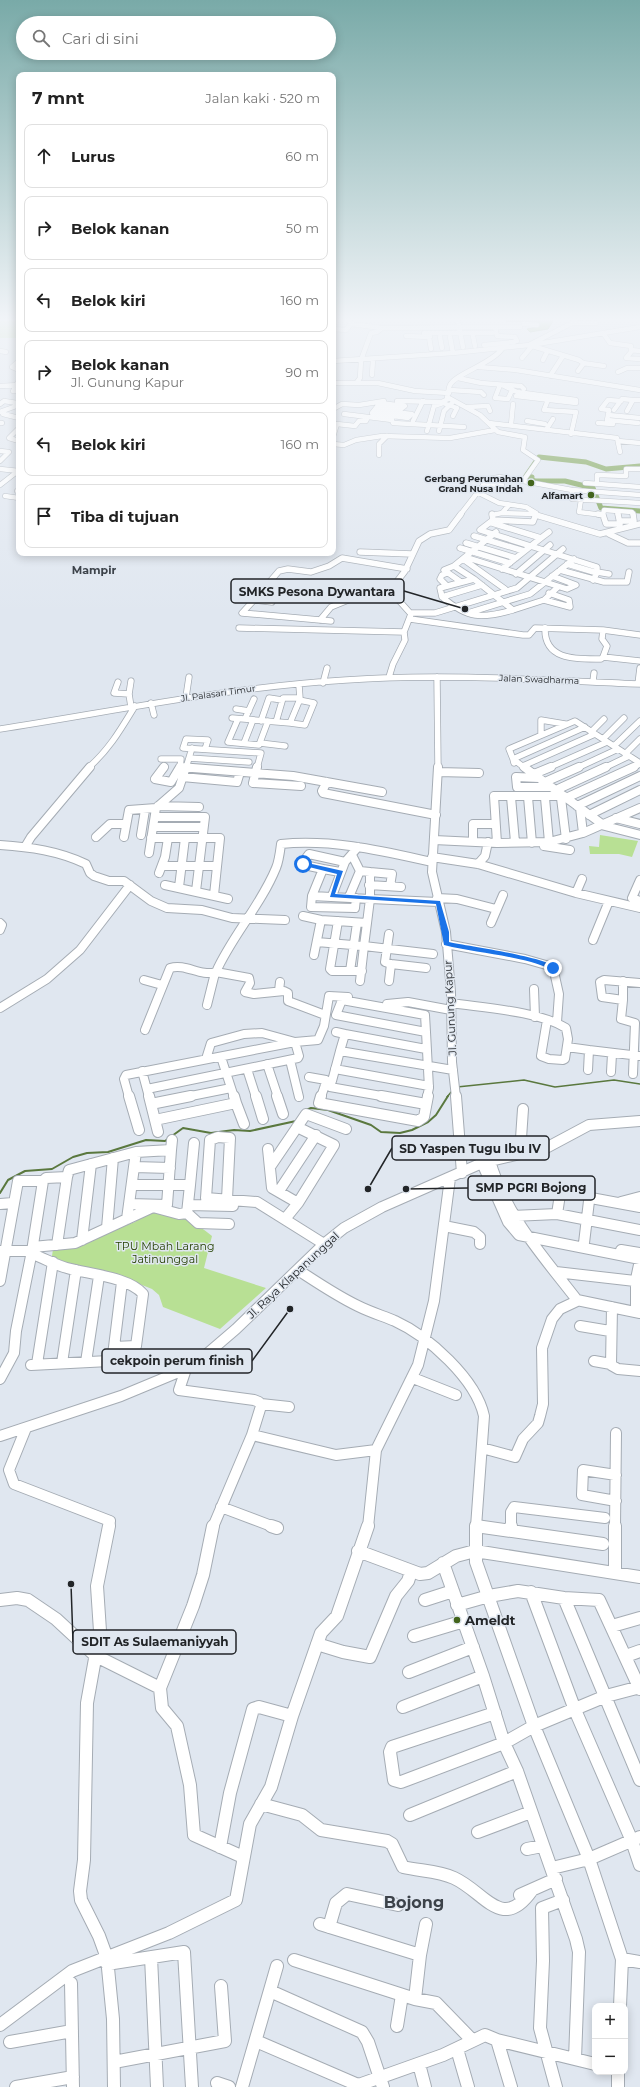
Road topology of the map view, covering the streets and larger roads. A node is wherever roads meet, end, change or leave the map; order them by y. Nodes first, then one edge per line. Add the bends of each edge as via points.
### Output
1 (367, 418) edge
2 (381, 418) edge
3 (383, 418) edge
4 (414, 418) edge
5 (429, 418) edge
6 (442, 418) edge
7 (482, 418) edge
8 (512, 418) edge
9 (576, 418) edge
10 (608, 418) edge
11 (553, 419) dead end
12 (379, 423) dead end
13 (396, 423) junction
14 (461, 423) dead end
15 (489, 423) junction
16 (598, 423) dead end
17 (639, 423) edge
18 (412, 424) junction
19 (441, 424) junction
20 (544, 424) dead end
21 (511, 425) junction
22 (427, 426) junction
23 (451, 427) junction
24 (464, 427) dead end
25 (524, 427) junction
26 (336, 428) edge
27 (395, 429) dead end
28 (406, 429) dead end
29 (495, 430) junction
30 (546, 430) junction
31 (16, 431) edge
32 (387, 436) junction
33 (575, 436) junction
34 (415, 437) junction
35 (426, 437) junction
36 (437, 438) junction
37 (448, 438) junction
38 (16, 440) edge
39 (618, 441) junction
40 (640, 443) edge
41 (336, 445) edge
42 (0, 450) edge
43 (620, 452) dead end
44 (379, 455) dead end
45 (1, 459) edge
46 (8, 463) dead end
47 (0, 469) edge
48 (6, 469) junction
49 (640, 469) edge
50 (16, 471) edge
51 (16, 473) edge
52 (0, 474) edge
53 (609, 475) junction
54 (626, 476) junction
55 (526, 479) junction
56 (585, 483) dead end
57 (483, 484) junction
58 (596, 484) junction
59 (0, 485) edge
60 (610, 485) junction
61 (627, 486) junction
62 (640, 487) edge
63 (502, 489) dead end
64 (572, 491) junction
65 (477, 492) junction
66 (640, 495) edge
67 (6, 498) dead end
68 (16, 498) edge
69 (581, 500) junction
70 (598, 501) junction
71 (610, 501) junction
72 (628, 502) junction
73 (640, 503) edge
74 (509, 505) junction
75 (627, 510) junction
76 (618, 511) junction
77 (640, 511) edge
78 (502, 513) junction
79 (594, 514) junction
80 (603, 514) junction
81 (536, 515) junction
82 (620, 521) junction
83 (492, 522) junction
84 (640, 524) edge
85 (504, 525) junction
86 (518, 529) junction
87 (530, 532) junction
88 (549, 532) dead end
89 (493, 534) junction
90 (609, 534) junction
91 (474, 536) dead end
92 (506, 538) junction
93 (541, 538) junction
94 (486, 540) junction
95 (519, 542) junction
96 (466, 543) dead end
97 (640, 543) edge
98 (550, 545) dead end
99 (477, 546) junction
100 (530, 546) junction
101 (460, 548) dead end
102 (563, 549) dead end
103 (544, 550) junction
104 (471, 551) junction
105 (524, 551) junction
106 (360, 552) dead end
107 (412, 554) junction
108 (559, 555) junction
109 (464, 558) junction
110 (516, 558) junction
111 (574, 559) junction
112 (510, 563) junction
113 (567, 564) junction
114 (454, 566) junction
115 (500, 568) junction
116 (406, 569) junction
117 (560, 570) junction
118 (597, 572) junction
119 (629, 572) dead end
120 (448, 573) junction
121 (516, 574) junction
122 (609, 574) dead end
123 (487, 576) junction
124 (552, 576) junction
125 (528, 577) junction
126 (474, 579) junction
127 (593, 580) junction
128 (461, 582) junction
129 (544, 582) junction
130 (482, 585) junction
131 (342, 586) dead end
132 (447, 586) junction
133 (558, 587) junction
134 (506, 589) junction
135 (361, 590) junction
136 (493, 594) junction
137 (549, 594) junction
138 (394, 595) junction
139 (442, 597) junction
140 (254, 600) junction
141 (544, 600) junction
142 (272, 602) dead end
143 (504, 603) junction
144 (454, 606) junction
145 (513, 610) junction
146 (411, 614) junction
147 (465, 614) junction
148 (320, 620) junction
149 (331, 621) dead end
150 (239, 628) dead end
151 (545, 628) junction
152 (603, 630) junction
153 (404, 632) junction
154 (640, 636) edge
155 (603, 657) junction
156 (640, 661) edge
157 (327, 668) dead end
158 (640, 668) edge
159 (594, 673) dead end
160 (189, 677) dead end
161 (389, 677) junction
162 (437, 677) junction
163 (593, 681) junction
164 (118, 682) dead end
165 (131, 682) dead end
166 (323, 683) junction
167 (639, 684) edge
168 (299, 685) junction
169 (129, 694) junction
170 (186, 697) junction
171 (254, 699) dead end
172 (299, 699) junction
173 (282, 700) junction
174 (151, 704) junction
175 (133, 707) junction
176 (236, 709) dead end
177 (249, 710) junction
178 (154, 716) dead end
179 (624, 718) dead end
180 (238, 719) junction
181 (253, 720) junction
182 (261, 721) junction
183 (268, 721) junction
184 (600, 721) dead end
185 (640, 721) edge
186 (276, 722) junction
187 (290, 723) junction
188 (565, 724) junction
189 (585, 727) junction
190 (0, 729) edge
191 (593, 733) junction
192 (541, 735) junction
193 (640, 739) edge
194 (605, 740) junction
195 (260, 743) junction
196 (244, 744) junction
197 (286, 745) dead end
198 (192, 748) junction
199 (616, 748) junction
200 (205, 749) junction
201 (252, 752) junction
202 (627, 755) junction
203 (189, 758) junction
204 (161, 759) dead end
205 (513, 759) junction
206 (249, 762) junction
207 (639, 762) edge
208 (164, 766) dead end
209 (182, 767) junction
210 (525, 767) junction
211 (243, 772) junction
212 (438, 772) junction
213 (256, 773) junction
214 (479, 773) dead end
215 (296, 776) junction
216 (536, 776) junction
217 (640, 776) edge
218 (182, 778) junction
219 (327, 782) junction
220 (545, 782) junction
221 (553, 789) junction
222 (374, 790) junction
223 (640, 790) edge
224 (382, 792) dead end
225 (511, 797) junction
226 (528, 797) junction
227 (564, 797) junction
228 (545, 798) junction
229 (166, 799) junction
230 (370, 802) junction
231 (200, 805) junction
232 (157, 807) junction
233 (579, 807) junction
234 (640, 808) edge
235 (145, 810) junction
236 (631, 812) junction
237 (640, 814) edge
238 (436, 815) junction
239 (589, 815) junction
240 (155, 817) junction
241 (198, 817) junction
242 (616, 818) junction
243 (110, 824) dead end
244 (126, 824) junction
245 (495, 824) junction
246 (640, 824) edge
247 (602, 825) junction
248 (153, 827) junction
249 (204, 828) junction
250 (583, 833) junction
251 (141, 835) dead end
252 (640, 835) edge
253 (124, 837) dead end
254 (151, 838) junction
255 (168, 838) junction
256 (185, 838) junction
257 (202, 838) junction
258 (566, 839) junction
259 (434, 840) junction
260 (474, 842) junction
261 (488, 842) junction
262 (515, 842) junction
263 (523, 842) junction
264 (549, 842) junction
265 (497, 843) junction
266 (532, 843) junction
267 (0, 845) edge
268 (25, 847) junction
269 (358, 847) junction
270 (570, 850) dead end
271 (149, 853) dead end
272 (352, 854) junction
273 (432, 859) junction
274 (345, 862) junction
275 (478, 864) junction
276 (162, 866) junction
277 (182, 866) junction
278 (199, 866) junction
279 (217, 866) junction
280 (323, 869) junction
281 (360, 871) junction
282 (340, 872) junction
283 (370, 872) junction
284 (159, 873) dead end
285 (582, 879) dead end
286 (640, 880) edge
287 (130, 885) junction
288 (165, 885) dead end
289 (370, 885) junction
290 (390, 886) junction
291 (179, 887) junction
292 (401, 887) dead end
293 (196, 891) junction
294 (576, 893) junction
295 (214, 895) junction
296 (503, 895) dead end
297 (312, 896) junction
298 (332, 896) junction
299 (353, 897) junction
300 (370, 898) junction
301 (228, 899) dead end
302 (437, 900) junction
303 (609, 901) junction
304 (640, 901) edge
305 (640, 908) edge
306 (496, 909) junction
307 (304, 916) dead end
308 (249, 919) junction
309 (284, 920) dead end
310 (321, 920) junction
311 (338, 921) junction
312 (0, 923) edge
313 (357, 923) junction
314 (367, 923) junction
315 (491, 923) dead end
316 (0, 930) edge
317 (389, 934) dead end
318 (593, 940) dead end
319 (317, 942) junction
320 (336, 944) junction
321 (446, 944) junction
322 (354, 945) junction
323 (364, 946) junction
324 (387, 948) junction
325 (433, 954) dead end
326 (314, 955) dead end
327 (391, 964) junction
328 (426, 968) dead end
329 (350, 971) junction
330 (362, 971) junction
331 (215, 973) junction
332 (144, 980) dead end
333 (360, 981) dead end
334 (389, 981) dead end
335 (623, 981) junction
336 (280, 982) dead end
337 (640, 983) edge
338 (162, 985) junction
339 (534, 989) dead end
340 (279, 991) junction
341 (623, 1000) junction
342 (207, 1005) dead end
343 (451, 1006) junction
344 (0, 1008) edge
345 (326, 1015) junction
346 (535, 1017) junction
347 (547, 1020) junction
348 (557, 1022) junction
349 (637, 1024) edge
350 (145, 1030) dead end
351 (336, 1032) dead end
352 (426, 1032) junction
353 (345, 1034) junction
354 (637, 1040) edge
355 (295, 1042) junction
356 (567, 1047) junction
357 (426, 1049) junction
358 (589, 1050) junction
359 (340, 1051) junction
360 (612, 1054) junction
361 (637, 1056) edge
362 (221, 1057) junction
363 (206, 1059) junction
364 (290, 1060) junction
365 (267, 1064) junction
366 (427, 1067) junction
367 (247, 1069) junction
368 (335, 1069) junction
369 (454, 1070) junction
370 (588, 1070) dead end
371 (142, 1071) junction
372 (611, 1072) dead end
373 (226, 1073) junction
374 (633, 1074) dead end
375 (310, 1077) dead end
376 (328, 1083) junction
377 (429, 1086) junction
378 (231, 1088) junction
379 (147, 1089) junction
380 (299, 1097) dead end
381 (236, 1103) junction
382 (151, 1104) junction
383 (426, 1104) junction
384 (523, 1109) dead end
385 (283, 1114) dead end
386 (263, 1119) dead end
387 (155, 1120) junction
388 (640, 1121) edge
389 (244, 1124) dead end
390 (297, 1127) junction
391 (346, 1129) dead end
392 (139, 1130) dead end
393 (158, 1132) dead end
394 (316, 1135) junction
395 (172, 1140) dead end
396 (194, 1143) dead end
397 (268, 1149) dead end
398 (171, 1150) junction
399 (136, 1152) junction
400 (520, 1153) junction
401 (113, 1158) junction
402 (486, 1162) junction
403 (91, 1164) junction
404 (134, 1167) junction
405 (270, 1167) junction
406 (170, 1168) junction
407 (462, 1173) junction
408 (67, 1177) junction
409 (450, 1178) junction
410 (43, 1181) junction
411 (132, 1185) junction
412 (190, 1185) junction
413 (168, 1186) junction
414 (561, 1188) dead end
415 (279, 1191) junction
416 (640, 1197) edge
417 (13, 1202) junction
418 (230, 1202) junction
419 (298, 1202) junction
420 (621, 1202) junction
421 (0, 1204) edge
422 (129, 1204) junction
423 (167, 1207) junction
424 (640, 1207) edge
425 (188, 1209) junction
426 (557, 1214) junction
427 (512, 1216) junction
428 (127, 1219) junction
429 (285, 1219) junction
430 (588, 1220) junction
431 (229, 1224) dead end
432 (444, 1226) junction
433 (107, 1228) junction
434 (640, 1230) edge
435 (527, 1236) junction
436 (82, 1240) junction
437 (584, 1243) junction
438 (324, 1244) junction
439 (480, 1244) dead end
440 (57, 1245) junction
441 (32, 1250) junction
442 (3, 1251) edge
443 (640, 1253) edge
444 (640, 1260) edge
445 (53, 1262) junction
446 (76, 1270) junction
447 (298, 1270) junction
448 (556, 1272) junction
449 (99, 1276) junction
450 (637, 1280) edge
451 (0, 1281) edge
452 (122, 1282) junction
453 (577, 1301) junction
454 (612, 1307) junction
455 (636, 1310) edge
456 (580, 1326) dead end
457 (610, 1331) junction
458 (424, 1337) junction
459 (114, 1347) junction
460 (594, 1361) dead end
461 (86, 1362) junction
462 (62, 1363) junction
463 (611, 1364) junction
464 (186, 1369) junction
465 (640, 1371) edge
466 (414, 1378) junction
467 (0, 1379) edge
468 (456, 1395) dead end
469 (261, 1404) junction
470 (289, 1407) dead end
471 (26, 1428) junction
472 (616, 1433) dead end
473 (252, 1435) junction
474 (0, 1436) edge
475 (482, 1448) junction
476 (376, 1450) junction
477 (616, 1475) junction
478 (616, 1501) junction
479 (221, 1507) junction
480 (605, 1518) dead end
481 (476, 1526) junction
482 (277, 1528) dead end
483 (511, 1531) junction
484 (603, 1544) dead end
485 (358, 1551) junction
486 (474, 1551) junction
487 (443, 1563) junction
488 (411, 1572) junction
489 (615, 1573) junction
490 (640, 1577) edge
491 (452, 1591) junction
492 (531, 1592) junction
493 (488, 1596) junction
494 (564, 1598) junction
495 (0, 1600) edge
496 (425, 1600) dead end
497 (457, 1605) junction
498 (640, 1618) edge
499 (464, 1621) junction
500 (612, 1626) junction
501 (414, 1636) dead end
502 (317, 1644) junction
503 (473, 1647) junction
504 (640, 1651) edge
505 (96, 1656) junction
506 (626, 1656) junction
507 (409, 1672) dead end
508 (483, 1676) junction
509 (160, 1688) junction
510 (640, 1688) edge
511 (606, 1696) junction
512 (403, 1707) dead end
513 (575, 1710) junction
514 (495, 1713) junction
515 (292, 1716) junction
516 (534, 1726) junction
517 (504, 1743) junction
518 (517, 1771) junction
519 (640, 1780) edge
520 (261, 1804) junction
521 (531, 1812) junction
522 (410, 1815) dead end
523 (478, 1832) dead end
524 (636, 1839) edge
525 (542, 1846) junction
526 (220, 1847) junction
527 (527, 1849) dead end
528 (243, 1856) junction
529 (589, 1859) junction
530 (640, 1865) edge
531 (554, 1873) junction
532 (563, 1900) junction
533 (398, 1904) dead end
534 (426, 1924) dead end
535 (420, 1954) junction
536 (151, 1957) junction
537 (622, 1959) junction
538 (294, 1960) dead end
539 (107, 1961) junction
540 (640, 1962) edge
541 (277, 1966) dead end
542 (71, 1983) dead end
543 (221, 1986) dead end
544 (270, 1990) junction
545 (409, 1997) junction
546 (620, 2003) edge
547 (0, 2025) edge
548 (397, 2026) dead end
549 (72, 2030) junction
550 (472, 2040) junction
551 (498, 2040) junction
552 (256, 2041) junction
553 (10, 2042) dead end
554 (190, 2047) junction
555 (457, 2049) junction
556 (545, 2052) junction
557 (155, 2054) junction
558 (575, 2060) junction
559 (114, 2062) junction
560 (592, 2063) edge
561 (419, 2064) junction
562 (618, 2075) edge
563 (73, 2082) edge
564 (382, 2083) edge
565 (356, 2086) edge
566 (16, 2087) edge
567 (114, 2087) edge
568 (157, 2087) edge
569 (192, 2087) edge
570 (242, 2087) edge
571 (425, 2087) edge
572 (468, 2087) edge
573 (512, 2087) edge
574 (556, 2087) edge
575 (618, 2087) edge

1 - 26 street via 366,421 359,421 356,426 337,425
2 - 12 street
3 - 13 street
4 - 18 street
5 - 22 street
6 - 19 street
7 - 15 street
8 - 21 street
9 - 33 street
10 - 17 street via 608,421
11 - 30 street
13 - 18 street
13 - 27 street
14 - 19 street
15 - 21 street
15 - 29 street
16 - 17 street
18 - 22 street
18 - 28 street
18 - 34 street
19 - 22 street
19 - 23 street
19 - 36 street
20 - 25 street via 527,420
21 - 25 street
22 - 35 street
23 - 24 street
23 - 37 street
25 - 30 street
29 - 37 street
29 - 55 street via 525,437 523,450 535,458
30 - 33 street
31 - 38 street via 10,438
32 - 34 street
32 - 41 street via 362,437 348,442 344,447
32 - 44 street via 379,444
33 - 39 street via 617,438
34 - 35 street
35 - 36 street
36 - 37 street
39 - 40 street
39 - 43 street
42 - 45 street via 9,452
45 - 46 street
47 - 48 street
48 - 50 street
48 - 52 street
49 - 54 street via 626,469
51 - 59 street
53 - 54 street
53 - 58 street via 596,475
53 - 60 street
54 - 61 street
55 - 57 street via 495,477
55 - 64 street
56 - 58 street
57 - 63 street via 502,485
57 - 65 street
58 - 60 street
60 - 61 street
61 - 62 street
64 - 66 street
64 - 69 street via 570,499
65 - 74 street via 486,498
65 - 107 street via 449,530 424,537 416,544
67 - 68 street
69 - 70 street
69 - 79 street via 579,512
70 - 71 street
70 - 79 street
71 - 72 street
71 - 75 street via 611,508
72 - 73 street
72 - 75 street
74 - 78 street
74 - 81 street via 529,507
75 - 77 street
76 - 80 street via 603,510
76 - 82 street
76 - 82 street via 632,512 634,521
78 - 81 street
78 - 83 street via 492,514
79 - 80 street
80 - 82 street via 606,524 620,525
81 - 83 street via 533,522
81 - 90 street via 586,531
83 - 85 street
83 - 89 street via 480,530
84 - 90 street via 630,525
85 - 86 street
85 - 89 street
86 - 87 street
86 - 92 street
87 - 93 street
87 - 95 street
88 - 93 street
89 - 92 street
89 - 94 street
90 - 97 street via 628,543
91 - 94 street
92 - 95 street
93 - 100 street
94 - 99 street
94 - 105 street
95 - 100 street
96 - 99 street
98 - 103 street
99 - 104 street
99 - 110 street
100 - 103 street
100 - 105 street
101 - 104 street
102 - 108 street
103 - 108 street
103 - 121 street
104 - 109 street
104 - 112 street
105 - 110 street
106 - 107 street
107 - 116 street
108 - 111 street
108 - 125 street
109 - 114 street
109 - 115 street
109 - 123 street
110 - 112 street
111 - 113 street
111 - 118 street via 597,566
112 - 115 street
113 - 117 street
113 - 118 street
114 - 120 street via 444,570
114 - 126 street
115 - 121 street
115 - 123 street
116 - 138 street via 392,588
116 - 140 street via 346,558 311,572 288,569 279,571
117 - 124 street
117 - 127 street
118 - 122 street
118 - 127 street
119 - 127 street via 625,583
120 - 128 street
120 - 132 street via 440,579
121 - 125 street
123 - 134 street
124 - 129 street
124 - 133 street via 576,584 569,589
125 - 129 street
125 - 134 street
125 - 136 street via 517,588
126 - 128 street
126 - 130 street
128 - 132 street
129 - 133 street
129 - 143 street via 530,594
130 - 136 street
130 - 139 street
131 - 135 street
132 - 139 street via 440,588
133 - 137 street
134 - 136 street
135 - 138 street
135 - 148 street via 358,596 330,606
136 - 143 street
136 - 144 street
137 - 141 street
137 - 141 street via 569,600 570,607
138 - 146 street
139 - 144 street
140 - 142 street
140 - 148 street via 242,614
141 - 145 street
143 - 145 street
143 - 147 street
144 - 146 street
144 - 147 street
145 - 147 street via 491,616
146 - 151 street via 523,635 529,635 533,629
146 - 153 street
148 - 149 street
150 - 153 street
151 - 152 street
151 - 155 street via 545,641 560,655 573,659
152 - 154 street
152 - 155 street via 602,639 607,644
153 - 161 street via 405,640
155 - 156 street
157 - 166 street
158 - 167 street
159 - 163 street
160 - 170 street
161 - 162 street, Jl. Palasari Timur
161 - 166 street, Jl. Palasari Timur
162 - 163 street, Jalan Swadharma
162 - 212 street, Jl. Gunung Kapur
163 - 167 street, Jalan Swadharma
164 - 169 street via 114,693
165 - 169 street
166 - 168 street, Jl. Palasari Timur
168 - 170 street, Jl. Palasari Timur
168 - 172 street
169 - 175 street
170 - 174 street, Jl. Palasari Timur
171 - 177 street
172 - 173 street
172 - 187 street
172 - 187 street via 314,703 305,725
173 - 182 street via 269,698
173 - 186 street
174 - 175 street, Jl. Palasari Timur
174 - 178 street
175 - 190 street, Jl. Palasari Timur
175 - 268 street via 124,727 107,750 88,768 31,836
176 - 177 street
177 - 180 street
179 - 194 street
180 - 181 street
180 - 196 street via 228,742
181 - 182 street
181 - 196 street
182 - 183 street
183 - 186 street
183 - 195 street
184 - 191 street
185 - 199 street
186 - 187 street
188 - 189 street via 575,721
188 - 192 street
188 - 192 street via 541,720
189 - 191 street
189 - 205 street
191 - 194 street
191 - 210 street
192 - 205 street via 509,749
193 - 202 street
194 - 199 street
194 - 216 street
195 - 196 street
195 - 197 street
198 - 200 street
198 - 200 street via 183,748 186,739 208,740
198 - 203 street
199 - 202 street
199 - 220 street
200 - 201 street
201 - 206 street
201 - 213 street via 261,753
202 - 207 street
202 - 221 street
203 - 206 street
203 - 209 street
204 - 209 street via 181,760
205 - 210 street via 516,767
206 - 211 street
207 - 227 street
208 - 209 street via 155,779 171,782
209 - 211 street
209 - 218 street
210 - 216 street
211 - 213 street
211 - 218 street via 237,782
212 - 214 street
212 - 238 street, Jl. Gunung Kapur
213 - 215 street
213 - 215 street via 253,782 297,786
215 - 219 street
216 - 220 street
216 - 221 street via 516,777 517,787
217 - 233 street
218 - 229 street via 179,788
219 - 222 street
219 - 230 street via 323,793
220 - 221 street
221 - 227 street
222 - 224 street
222 - 230 street
223 - 239 street
225 - 226 street
225 - 245 street via 494,796
225 - 262 street
226 - 228 street
226 - 266 street
227 - 228 street
227 - 233 street
227 - 258 street
228 - 264 street
229 - 231 street
229 - 232 street
230 - 238 street
231 - 232 street
231 - 241 street
232 - 235 street
232 - 240 street
233 - 239 street
233 - 250 street
234 - 236 street
235 - 244 street via 129,810
235 - 251 street
236 - 237 street
236 - 242 street
238 - 259 street, Jl. Gunung Kapur
239 - 247 street
240 - 241 street
240 - 248 street
241 - 249 street via 205,817
242 - 246 street
242 - 247 street
243 - 244 street
244 - 253 street
245 - 260 street via 473,824
245 - 265 street
247 - 250 street
247 - 252 street
248 - 249 street
248 - 254 street
249 - 257 street
250 - 258 street
254 - 255 street
254 - 271 street
255 - 256 street
255 - 276 street via 166,857
256 - 257 street
256 - 277 street
257 - 278 street
257 - 279 street via 220,838
258 - 264 street
259 - 260 street
259 - 273 street, Jl. Gunung Kapur
260 - 261 street
261 - 265 street
261 - 275 street via 485,856
262 - 263 street
262 - 265 street
263 - 266 street
263 - 270 street
264 - 266 street
267 - 268 street
268 - 287 street via 65,855 86,864 94,876 109,881 124,881
269 - 272 street
269 - 273 street
269 - 308 street via 315,842 281,844 277,867
272 - 274 street
272 - 281 street
273 - 275 street
273 - 302 street, Jl. Gunung Kapur
274 - 280 street via 308,854 303,864
274 - 282 street
275 - 294 street
276 - 277 street
276 - 284 street
277 - 278 street
277 - 291 street
278 - 279 street
278 - 293 street
279 - 295 street
280 - 282 street
280 - 297 street
281 - 283 street
281 - 299 street
282 - 298 street
283 - 289 street
283 - 290 street via 392,874
285 - 294 street
286 - 304 street via 632,898
287 - 308 street via 151,901 167,908 202,910 232,918
287 - 344 street via 80,950 47,979
288 - 291 street
289 - 290 street
289 - 300 street
290 - 292 street
291 - 293 street
293 - 295 street
294 - 303 street
295 - 301 street
296 - 306 street
297 - 298 street
297 - 299 street via 311,907 355,908
298 - 299 street
299 - 300 street
300 - 302 street
300 - 314 street
302 - 306 street via 457,899
302 - 321 street, Jl. Gunung Kapur via 446,932
303 - 305 street
303 - 318 street
306 - 315 street
307 - 310 street
308 - 309 street
308 - 331 street
310 - 311 street
310 - 319 street
311 - 313 street
311 - 320 street
312 - 316 street
313 - 314 street
313 - 322 street
314 - 323 street
317 - 324 street
319 - 320 street
319 - 326 street
320 - 322 street
320 - 329 street via 330,970
321 - 343 street, Jl. Gunung Kapur
321 - 348 street via 553,966 559,994
322 - 323 street
322 - 329 street
323 - 324 street
323 - 330 street
324 - 325 street
324 - 327 street via 385,963
327 - 328 street
327 - 334 street
329 - 330 street
330 - 333 street
331 - 338 street via 172,967
331 - 340 street via 249,978 250,983 245,992
331 - 342 street
332 - 338 street
335 - 337 street
335 - 341 street
335 - 341 street via 600,982 602,997
336 - 340 street
338 - 350 street
339 - 346 street
340 - 345 street via 288,993 288,1001
341 - 349 street via 621,1019
343 - 345 street via 408,1002 392,1005 331,995 328,997
343 - 346 street
343 - 369 street, Jl. Gunung Kapur
345 - 355 street via 320,1039
346 - 347 street
347 - 348 street
347 - 356 street via 541,1056 563,1060
348 - 356 street via 567,1030
349 - 354 street
351 - 353 street
352 - 352 street via 425,1015 418,1013 342,1000 336,1015
352 - 357 street
353 - 357 street
353 - 359 street
354 - 361 street
355 - 362 street
355 - 363 street via 262,1033 244,1034 211,1043
355 - 364 street via 299,1057
356 - 358 street
357 - 366 street
358 - 360 street
358 - 370 street
359 - 366 street
359 - 368 street
360 - 361 street
360 - 372 street
361 - 374 street
362 - 363 street
362 - 373 street
363 - 371 street
364 - 365 street
364 - 380 street
365 - 367 street
365 - 385 street
366 - 369 street
366 - 377 street
367 - 373 street
367 - 386 street
368 - 376 street via 332,1081
368 - 377 street
369 - 407 street, Jl. Gunung Kapur via 456,1124
371 - 379 street
371 - 392 street via 126,1075 124,1079
373 - 378 street
373 - 379 street
375 - 376 street via 326,1080
376 - 383 street via 330,1087
376 - 383 street via 324,1086 319,1103 418,1121 424,1117
377 - 383 street
378 - 381 street
378 - 382 street
379 - 382 street
381 - 387 street
381 - 389 street
382 - 387 street
384 - 400 street
387 - 393 street
388 - 400 street, Jl. Raya Klapanunggal via 589,1125 546,1148
390 - 391 street via 308,1113
390 - 394 street
390 - 405 street
394 - 415 street
394 - 419 street via 334,1145
395 - 398 street
396 - 412 street
397 - 405 street
398 - 399 street
398 - 406 street
399 - 401 street
399 - 404 street
400 - 402 street, Jl. Raya Klapanunggal
401 - 403 street
401 - 433 street
402 - 407 street, Jl. Raya Klapanunggal
402 - 427 street
402 - 435 street via 508,1222 519,1235
403 - 408 street via 69,1170
403 - 436 street
404 - 406 street
404 - 411 street
405 - 415 street via 272,1188
406 - 413 street
407 - 409 street, Jl. Raya Klapanunggal
408 - 410 street via 46,1178
408 - 440 street
409 - 432 street
409 - 438 street, Jl. Raya Klapanunggal via 401,1198 356,1221
410 - 417 street via 17,1181
410 - 441 street
411 - 413 street
411 - 422 street
412 - 413 street
412 - 425 street
413 - 423 street
414 - 426 street
415 - 419 street
416 - 420 street
417 - 421 street
417 - 442 street
418 - 418 street via 205,1197 212,1138 230,1139
418 - 425 street
418 - 429 street via 254,1201
419 - 429 street
420 - 424 street
420 - 430 street via 591,1198
422 - 423 street
422 - 428 street
423 - 425 street via 179,1214
423 - 428 street via 150,1208
425 - 431 street via 198,1223
426 - 427 street
426 - 430 street
427 - 435 street
428 - 433 street
429 - 438 street
430 - 434 street
430 - 437 street
432 - 439 street via 474,1232 479,1236
432 - 458 street via 434,1301
433 - 436 street
435 - 437 street
435 - 444 street
435 - 448 street
436 - 440 street
437 - 443 street
438 - 447 street, Jl. Raya Klapanunggal
440 - 441 street
441 - 442 street
441 - 445 street
441 - 467 street via 14,1353
442 - 451 street
444 - 450 street
445 - 446 street
445 - 462 street via 34,1364
446 - 449 street
446 - 462 street
447 - 458 street via 338,1296
447 - 464 street, Jl. Raya Klapanunggal via 236,1329
448 - 450 street
448 - 453 street
449 - 452 street
449 - 461 street
450 - 455 street
452 - 459 street
452 - 459 street via 142,1291 138,1336 136,1346
453 - 454 street
453 - 475 street via 560,1309 552,1319 542,1348 543,1404 538,1423 523,1439 515,1457
454 - 455 street
454 - 457 street
456 - 457 street
457 - 463 street
458 - 466 street
458 - 475 street via 445,1354 481,1403 484,1416
459 - 461 street via 111,1360
460 - 463 street
461 - 462 street
463 - 465 street via 618,1369
464 - 469 street via 179,1390 254,1400
464 - 471 street, Jl. Raya Klapanunggal via 122,1396
466 - 468 street
466 - 476 street
469 - 470 street
469 - 473 street
471 - 474 street, Jl. Raya Klapanunggal
471 - 505 street via 9,1470 14,1484 110,1521 98,1586 100,1631
472 - 477 street
473 - 476 street via 336,1455
473 - 479 street
475 - 481 street
476 - 485 street via 369,1520
477 - 478 street
477 - 478 street via 582,1470 582,1495
478 - 489 street
479 - 482 street
479 - 509 street via 214,1522 203,1575 193,1606
480 - 483 street via 514,1507 511,1512
481 - 483 street
481 - 486 street
483 - 484 street
485 - 488 street
485 - 502 street via 336,1620 322,1630
486 - 487 street
486 - 489 street
486 - 493 street
487 - 488 street via 425,1574
487 - 491 street
488 - 502 street via 408,1581 396,1596 370,1657
489 - 490 street
491 - 496 street
491 - 497 street
492 - 493 street
492 - 494 street
492 - 513 street
493 - 497 street
493 - 516 street
494 - 500 street via 599,1600
494 - 511 street
495 - 505 street via 23,1598 42,1608
497 - 499 street
498 - 500 street
499 - 501 street
499 - 503 street
500 - 506 street
502 - 515 street
503 - 507 street
503 - 508 street
504 - 506 street
505 - 509 street
505 - 539 street via 87,1703 84,1860 80,1891 81,1900 99,1936
506 - 510 street
508 - 512 street
508 - 514 street
509 - 526 street via 162,1708 177,1726 188,1778 192,1831 200,1839
510 - 511 street
511 - 513 street
511 - 519 street
513 - 516 street
513 - 524 street
514 - 517 street
514 - 517 street via 392,1747 390,1752 393,1776 396,1782 401,1782
515 - 520 street via 274,1780
515 - 526 street via 259,1707 253,1709 231,1787
516 - 517 street
516 - 529 street
517 - 518 street
518 - 521 street
518 - 522 street
520 - 528 street via 250,1824
520 - 531 street via 308,1818 321,1830 386,1841 392,1844 403,1867 454,1878 492,1905 505,1910 518,1908 525,1903 526,1892
521 - 523 street
521 - 525 street
524 - 529 street
524 - 530 street
525 - 527 street
525 - 531 street
526 - 528 street
528 - 539 street via 238,1896 233,1903
529 - 531 street
529 - 537 street
531 - 532 street
532 - 556 street via 542,1908 540,2028
532 - 558 street via 579,1952
533 - 535 street via 347,1894 335,1904 325,1926
534 - 535 street
535 - 545 street
536 - 539 street
536 - 554 street via 184,1952
536 - 557 street
537 - 540 street
537 - 546 street
538 - 545 street
539 - 547 street via 72,1971
539 - 559 street
541 - 544 street
542 - 549 street
543 - 554 street via 225,2041
544 - 552 street
544 - 564 street via 362,2032
545 - 548 street
545 - 550 street via 436,2003
549 - 553 street
549 - 563 street
550 - 551 street via 485,2035
550 - 555 street
551 - 556 street
551 - 573 street
552 - 565 street
552 - 570 street
554 - 557 street
554 - 569 street
555 - 561 street
555 - 572 street
556 - 558 street
556 - 574 street
557 - 559 street
557 - 568 street
558 - 560 street
559 - 567 street
561 - 564 street
561 - 571 street
562 - 575 street
563 - 566 street
564 - 565 street

